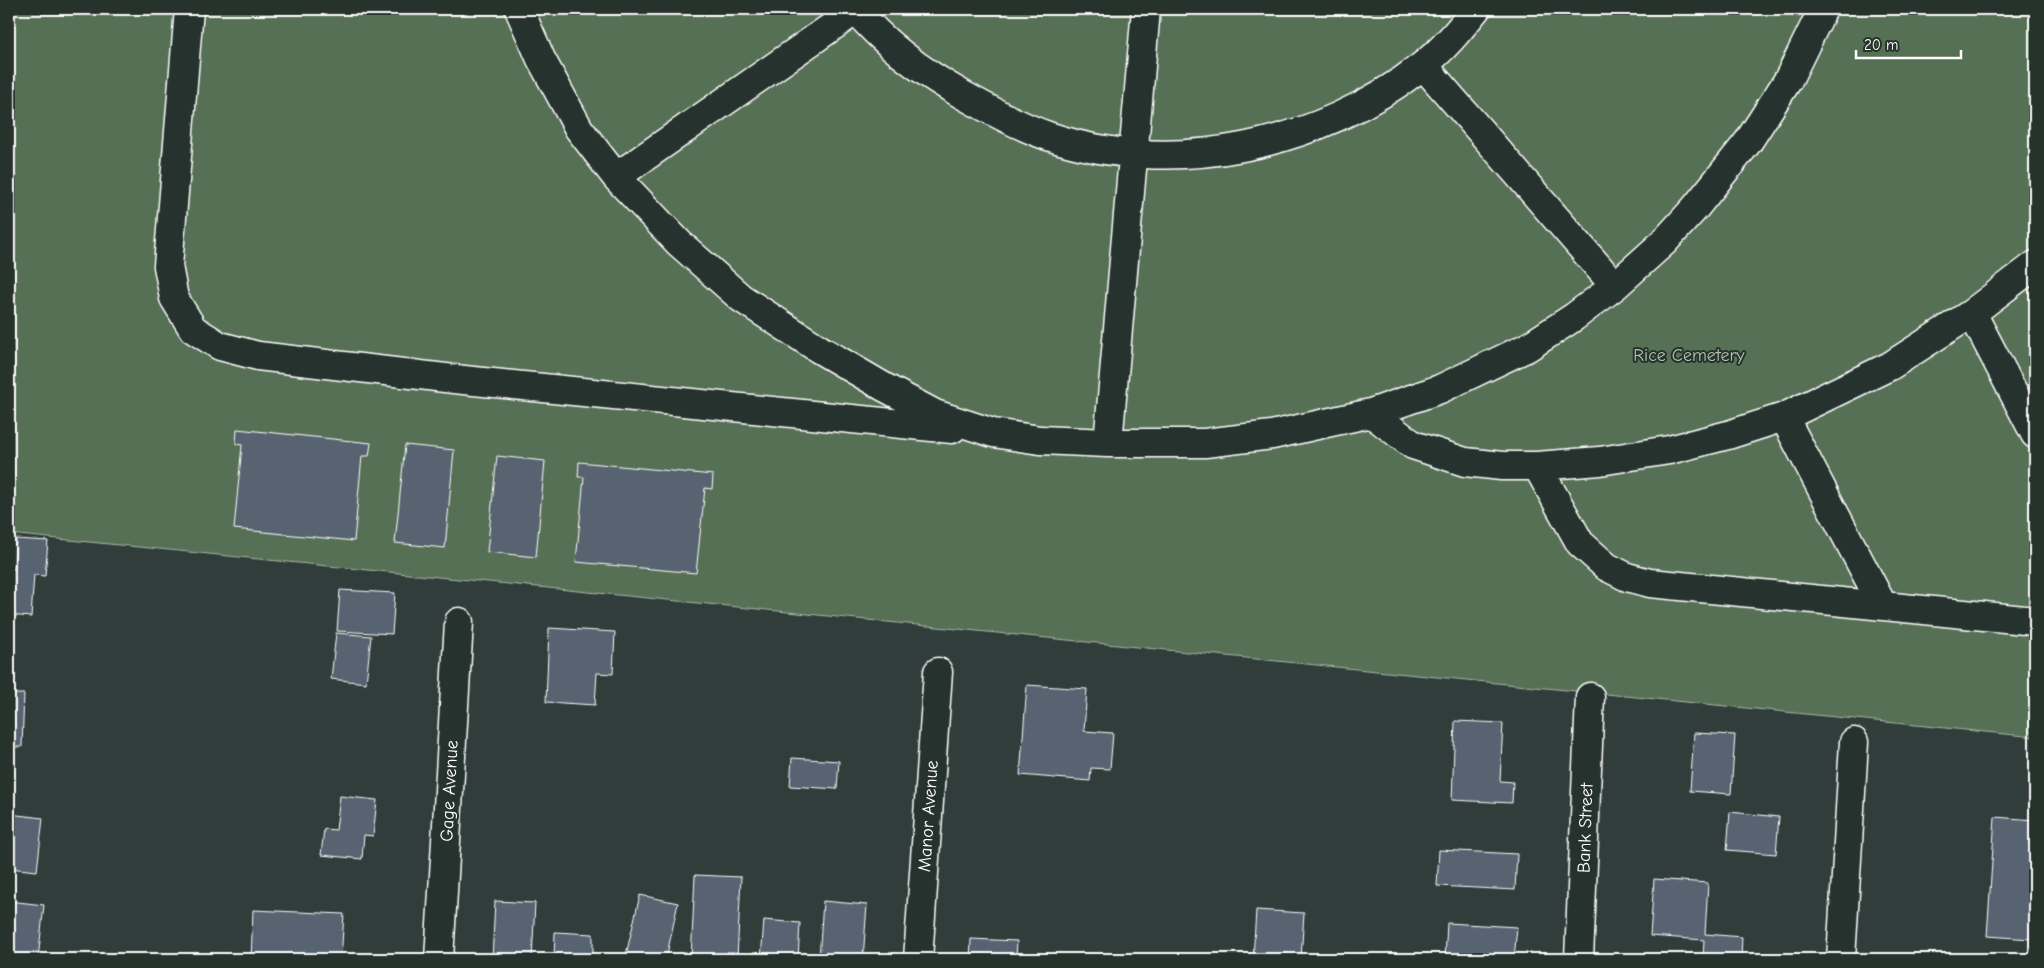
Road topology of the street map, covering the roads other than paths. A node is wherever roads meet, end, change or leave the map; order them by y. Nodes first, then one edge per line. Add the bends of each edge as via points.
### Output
1 (189, 9) edge
2 (519, 9) edge
3 (1146, 9) edge
4 (1476, 9) edge
5 (1823, 9) edge
6 (855, 10) edge
7 (1424, 65) junction
8 (1133, 153) junction
9 (616, 177) junction
10 (2035, 265) edge
11 (1615, 286) junction
12 (1972, 314) junction
13 (1370, 414) junction
14 (1784, 417) junction
15 (993, 433) junction
16 (2035, 434) edge
17 (1108, 443) junction
18 (1537, 466) junction
19 (1883, 606) junction
20 (2035, 621) edge
21 (459, 622) dead end
22 (938, 672) dead end
23 (1590, 697) dead end
24 (1854, 742) dead end
25 (439, 959) edge
26 (918, 959) edge
27 (1579, 959) edge
28 (1842, 959) edge

1 - 15 street via 168,266 174,298 193,329 220,346 258,356 454,379
2 - 9 street via 579,129
3 - 8 street
4 - 7 street
5 - 11 street via 1788,80 1748,142 1664,242
6 - 8 street via 894,49 939,81 989,110 1048,136
6 - 9 street
7 - 8 street via 1381,95 1337,119 1266,142 1206,153
7 - 11 street
8 - 17 street
9 - 15 street via 679,243 741,298 884,387 936,414
10 - 12 street
11 - 13 street via 1528,347 1440,389
12 - 14 street via 1890,366
12 - 16 street
13 - 17 street via 1272,435 1205,443
13 - 18 street via 1413,445 1465,462
14 - 18 street via 1669,450
14 - 19 street
15 - 17 street via 1040,440
18 - 19 street via 1580,543 1607,567 1627,577 1650,583
19 - 20 street
21 - 25 street, Gage Avenue
22 - 26 street, Manor Avenue
23 - 27 street, Bank Street
24 - 28 street

